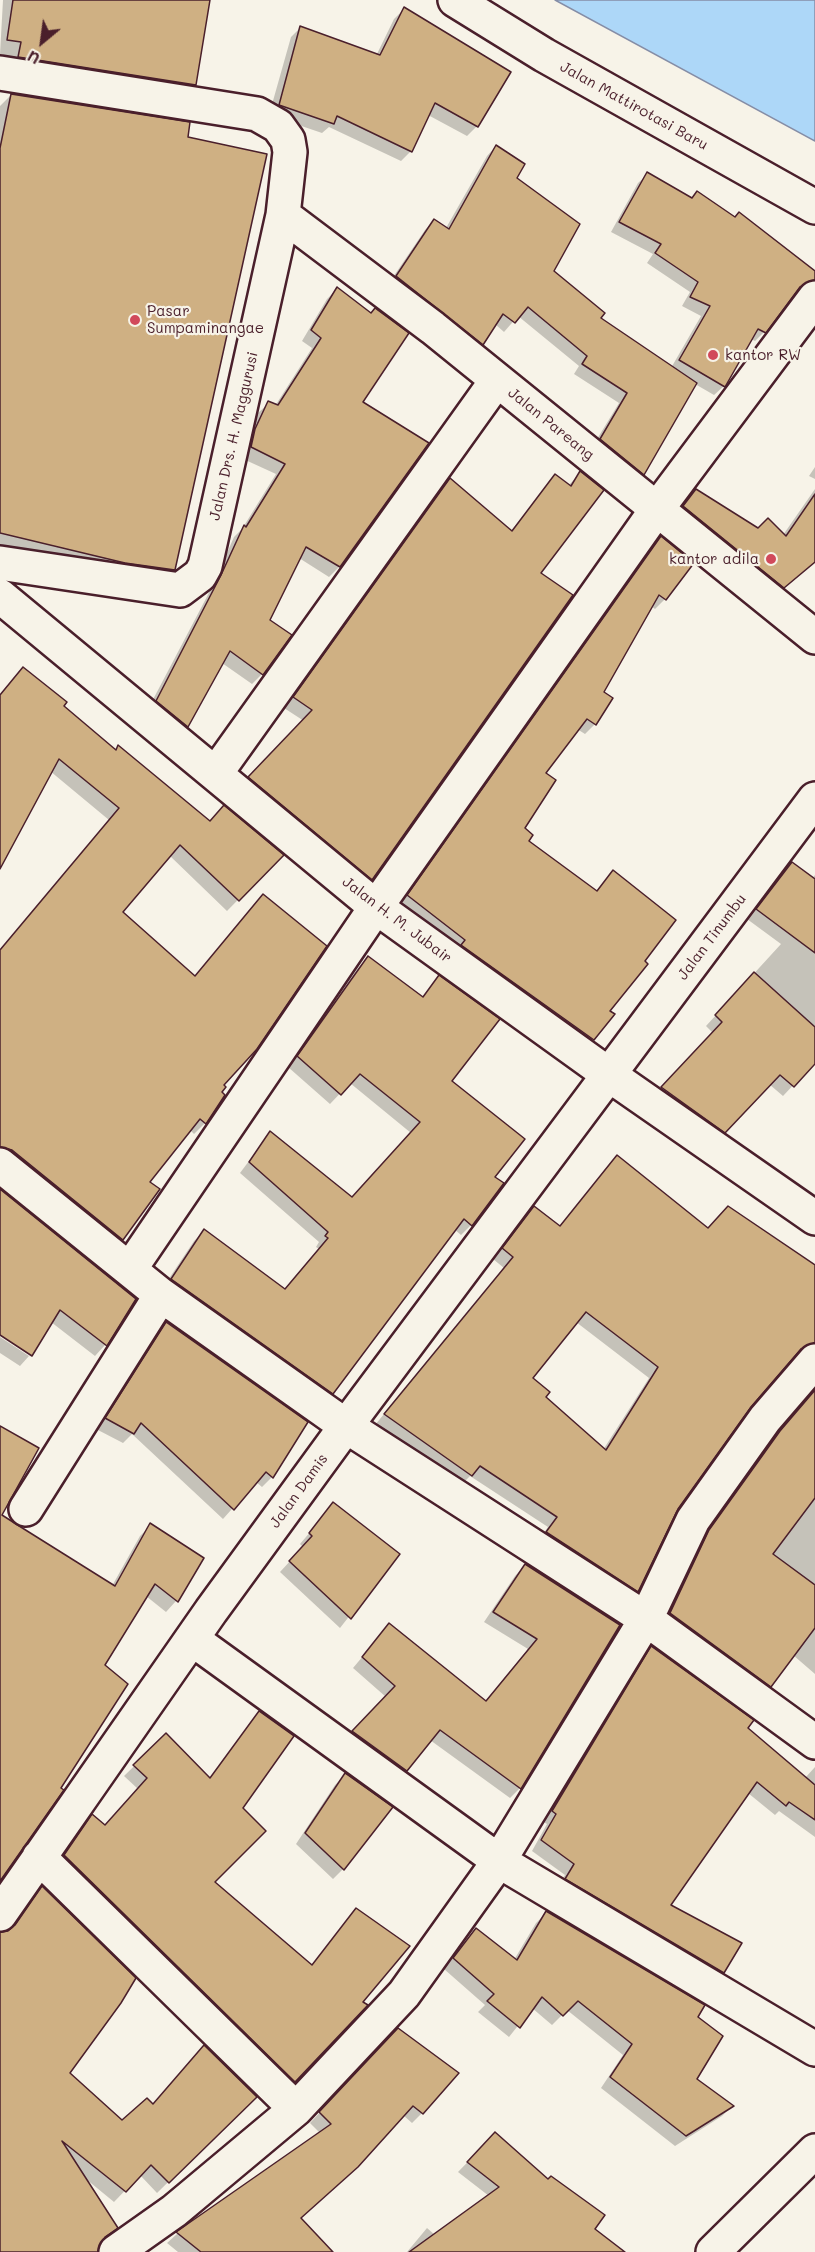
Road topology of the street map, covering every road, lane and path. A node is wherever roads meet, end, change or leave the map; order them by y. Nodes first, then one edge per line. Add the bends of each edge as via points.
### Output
1 (455, 0) edge
2 (0, 73) edge
3 (815, 207) edge
4 (283, 215) junction
5 (815, 298) edge
6 (497, 380) junction
7 (657, 509) junction
8 (0, 563) edge
9 (0, 596) edge
10 (815, 637) edge
11 (216, 773) junction
12 (815, 799) edge
13 (376, 907) junction
14 (608, 1074) junction
15 (0, 1165) edge
16 (815, 1218) edge
17 (130, 1269) junction
18 (161, 1294) junction
19 (815, 1361) edge
20 (346, 1426) junction
21 (26, 1509) dead end
22 (646, 1619) junction
23 (192, 1639) junction
24 (815, 1742) edge
25 (39, 1857) junction
26 (499, 1861) junction
27 (0, 1914) edge
28 (815, 2049) edge
29 (296, 2109) junction
30 (815, 2151) edge
31 (127, 2249) edge
32 (713, 2252) edge

1 - 3 street, Jalan Mattirotasi Baru via 544,55
2 - 4 street, Jalan Drs. H. Maggurusi via 257,114 278,126 288,140 289,177
4 - 6 street, Jalan Pareang
4 - 8 street, Jalan Drs. H. Maggurusi via 200,575 180,590
5 - 7 street
6 - 7 street, Jalan Pareang
6 - 11 street
7 - 10 street, Jalan Pareang
7 - 13 street
9 - 11 street, Jalan H. M. Jubair
11 - 13 street, Jalan H. M. Jubair
12 - 14 street, Jalan Tinumbu
13 - 14 street, Jalan H. M. Jubair
13 - 17 street
14 - 16 street, Jalan H. M. Jubair
14 - 20 street, Jalan Damis
15 - 17 street
17 - 18 street
18 - 20 street
18 - 21 street
19 - 22 street via 765,1419 693,1520
20 - 22 street
20 - 23 street, Jalan Damis
22 - 24 street
22 - 26 street
23 - 25 street, Jalan Damis
23 - 26 street
25 - 27 street, Jalan Damis
25 - 29 street
26 - 28 street
26 - 29 street via 404,1994
29 - 31 street
30 - 32 street

